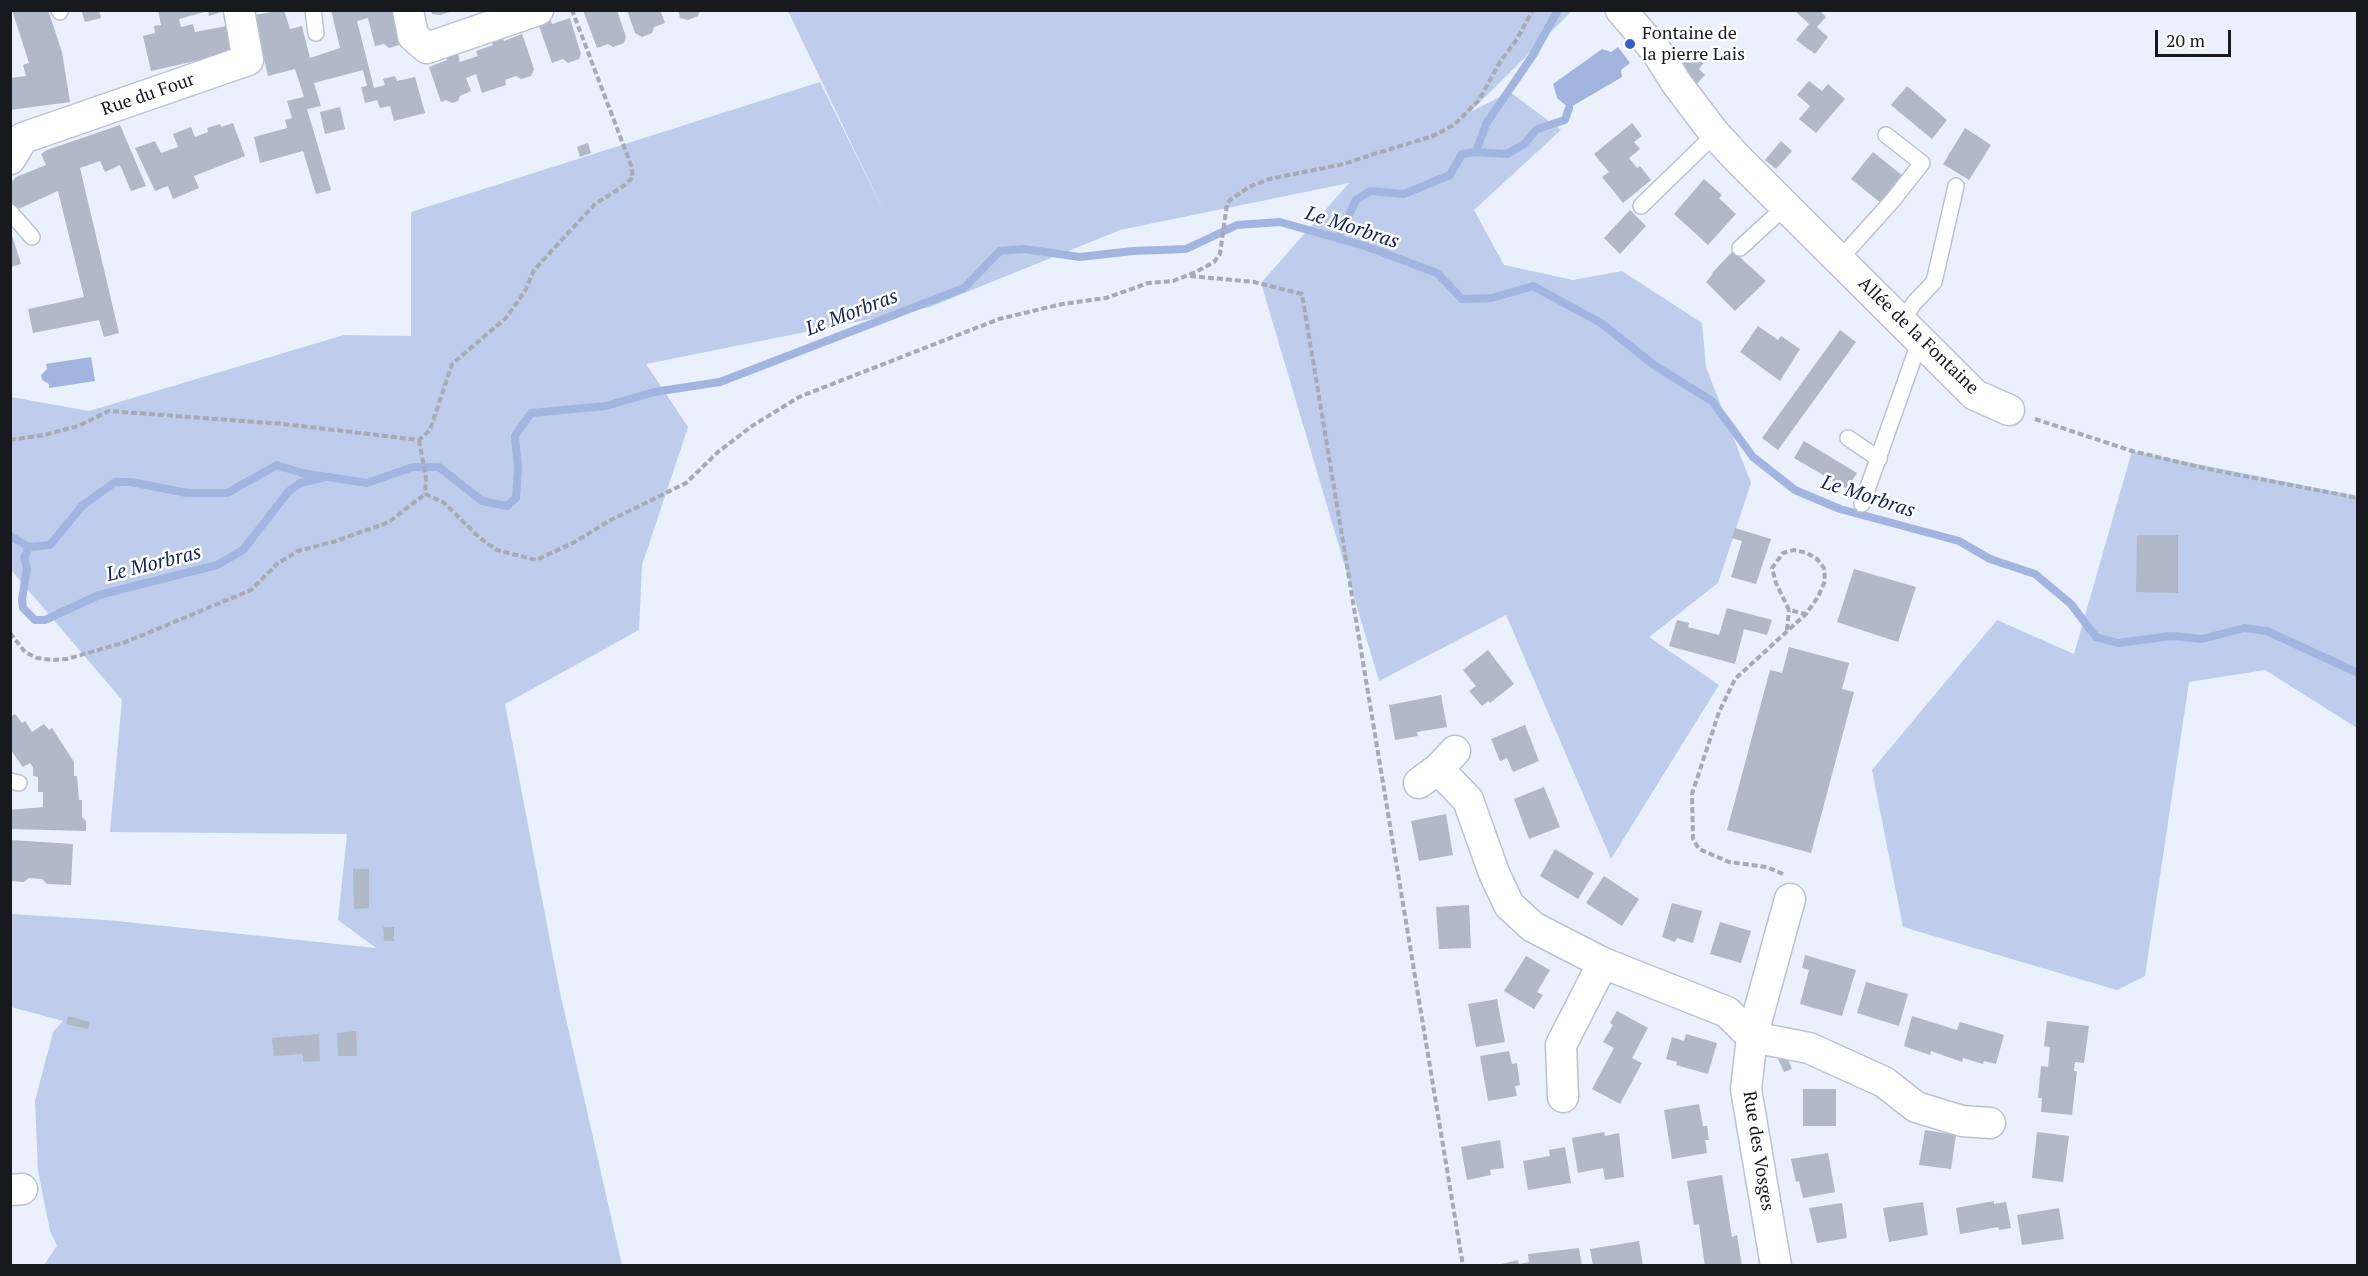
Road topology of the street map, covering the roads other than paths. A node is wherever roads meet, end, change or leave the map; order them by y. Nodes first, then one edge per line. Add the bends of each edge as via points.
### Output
1 (313, 10) edge
2 (408, 10) edge
3 (538, 10) edge
4 (1622, 10) edge
5 (239, 11) edge
6 (316, 33) dead end
7 (1715, 134) junction
8 (1886, 135) dead end
9 (15, 142) edge
10 (1956, 186) dead end
11 (1641, 206) dead end
12 (1786, 206) junction
13 (10, 212) edge
14 (32, 237) dead end
15 (1740, 248) dead end
16 (1839, 260) junction
17 (1911, 331) junction
18 (2009, 410) road end
19 (1848, 438) dead end
20 (1879, 459) junction
21 (1862, 504) dead end
22 (1437, 768) dead end
23 (1790, 899) road end
24 (1603, 963) junction
25 (1752, 1037) junction
26 (1563, 1097) dead end
27 (1990, 1123) dead end
28 (1776, 1266) edge

1 - 6 lane
2 - 3 street via 413,36 427,48
4 - 7 street, Allée de la Fontaine
5 - 9 street, Rue du Four via 248,60
7 - 11 lane
7 - 12 street, Allée de la Fontaine
8 - 16 lane via 1922,163
10 - 17 lane via 1934,282 1914,303
12 - 15 lane
12 - 16 street, Allée de la Fontaine
13 - 14 lane
16 - 17 street, Allée de la Fontaine
17 - 18 street, Allée de la Fontaine via 1975,394
17 - 20 lane
19 - 20 lane
20 - 21 lane
22 - 24 street via 1468,800 1509,905 1533,927
23 - 25 street, Rue des Vosges
24 - 25 street via 1727,1012
24 - 26 street via 1561,1045
25 - 27 street via 1809,1048 1884,1082 1916,1107 1962,1121
25 - 28 street, Rue des Vosges via 1746,1089

